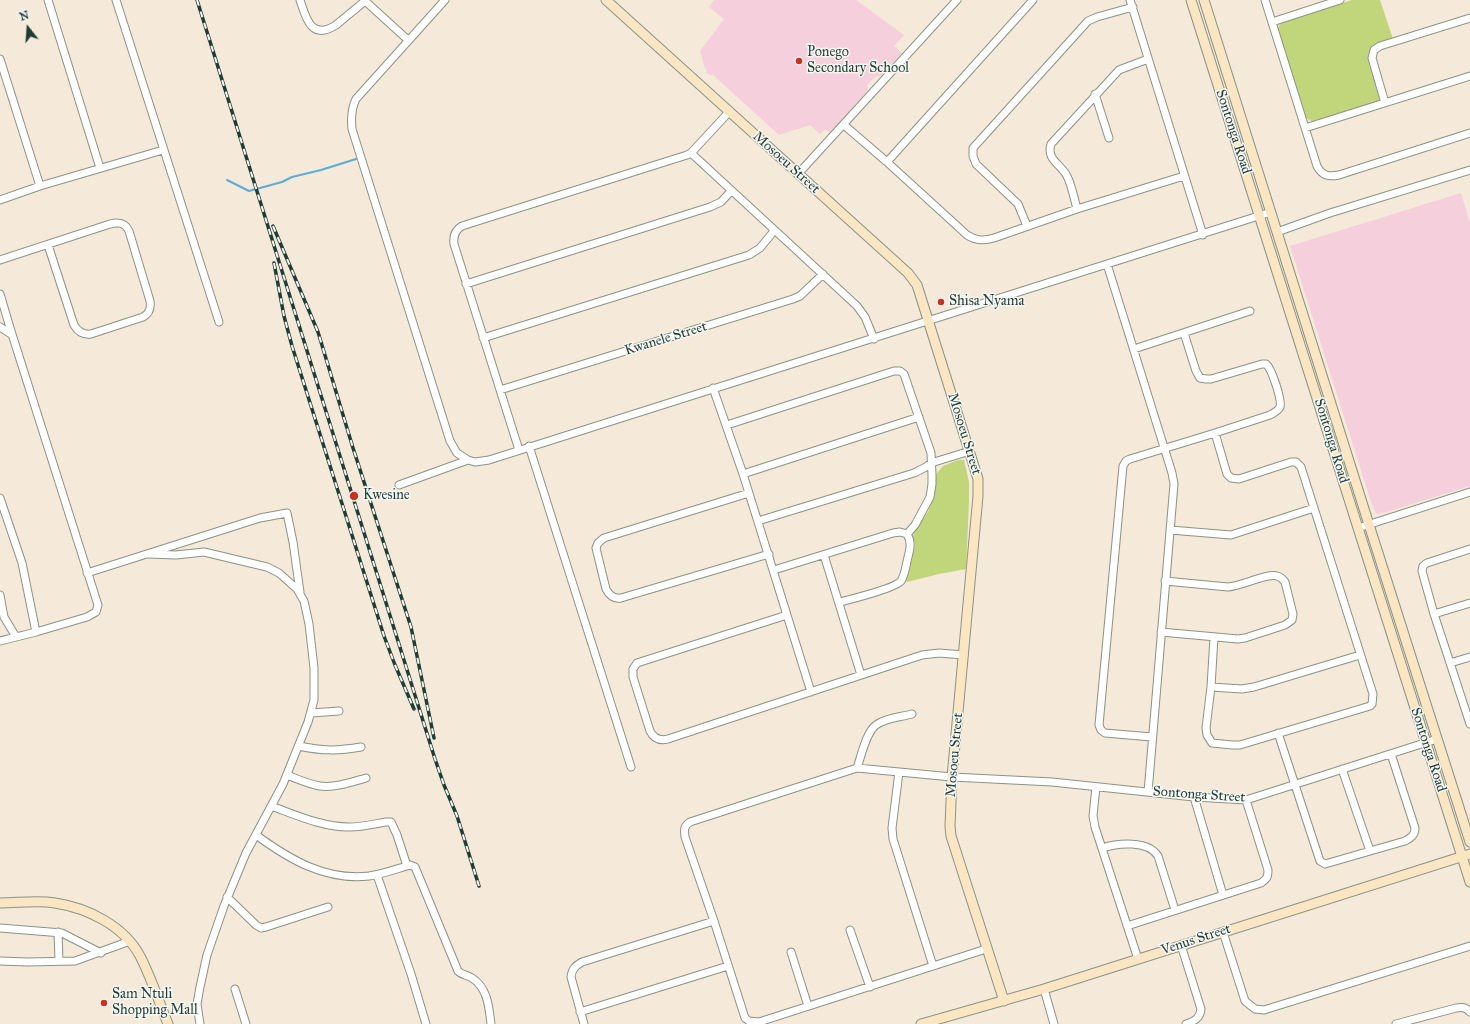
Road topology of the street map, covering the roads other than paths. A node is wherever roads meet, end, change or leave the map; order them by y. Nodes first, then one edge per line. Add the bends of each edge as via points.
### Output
1 (48, 0) edge
2 (116, 0) edge
3 (300, 0) edge
4 (445, 0) edge
5 (606, 0) edge
6 (956, 0) edge
7 (1033, 0) edge
8 (1191, 0) edge
9 (1204, 0) edge
10 (1265, 0) edge
11 (1340, 0) edge
12 (364, 1) edge
13 (1131, 3) edge
14 (1470, 18) edge
15 (1272, 22) junction
16 (408, 40) junction
17 (0, 59) edge
18 (1148, 59) junction
19 (1470, 76) edge
20 (1095, 94) junction
21 (1385, 103) junction
22 (729, 112) junction
23 (844, 125) junction
24 (1305, 128) junction
25 (1470, 135) edge
26 (1109, 138) dead end
27 (163, 150) junction
28 (691, 153) junction
29 (887, 162) junction
30 (100, 168) junction
31 (1470, 170) edge
32 (798, 174) junction
33 (1184, 176) junction
34 (40, 186) junction
35 (732, 191) junction
36 (0, 200) edge
37 (1077, 209) junction
38 (1271, 212) junction
39 (1260, 216) junction
40 (1027, 226) junction
41 (774, 231) junction
42 (1277, 232) junction
43 (1203, 234) junction
44 (48, 245) junction
45 (0, 260) edge
46 (1107, 264) junction
47 (823, 274) junction
48 (466, 284) junction
49 (0, 294) edge
50 (1250, 311) dead end
51 (929, 321) junction
52 (219, 322) dead end
53 (0, 327) edge
54 (1184, 333) junction
55 (12, 334) junction
56 (483, 338) junction
57 (874, 339) junction
58 (1134, 348) junction
59 (713, 388) junction
60 (500, 390) junction
61 (919, 417) junction
62 (727, 425) junction
63 (1215, 433) junction
64 (529, 446) junction
65 (1164, 448) junction
66 (519, 450) junction
67 (970, 451) junction
68 (468, 460) junction
69 (931, 463) junction
70 (743, 474) junction
71 (399, 485) dead end
72 (1470, 492) edge
73 (748, 493) junction
74 (0, 498) edge
75 (1314, 508) junction
76 (758, 521) junction
77 (1369, 525) junction
78 (1358, 528) junction
79 (1170, 530) junction
80 (907, 534) junction
81 (1470, 549) edge
82 (148, 554) junction
83 (769, 554) junction
84 (824, 555) junction
85 (774, 570) junction
86 (87, 573) junction
87 (1165, 581) junction
88 (300, 594) junction
89 (0, 595) edge
90 (840, 602) junction
91 (1470, 603) edge
92 (1434, 614) junction
93 (787, 615) junction
94 (36, 632) junction
95 (1161, 632) junction
96 (16, 637) junction
97 (1214, 637) junction
98 (0, 641) edge
99 (964, 655) junction
100 (1360, 655) junction
101 (1470, 657) edge
102 (1450, 663) junction
103 (861, 675) junction
104 (1211, 687) junction
105 (811, 692) junction
106 (339, 711) dead end
107 (311, 713) junction
108 (912, 714) dead end
109 (1469, 715) edge
110 (1470, 724) edge
111 (1278, 732) junction
112 (1152, 737) junction
113 (1437, 739) junction
114 (1426, 743) junction
115 (299, 746) junction
116 (360, 747) dead end
117 (1391, 754) junction
118 (631, 767) dead end
119 (857, 768) junction
120 (1342, 769) junction
121 (899, 772) junction
122 (287, 775) junction
123 (952, 777) junction
124 (366, 778) dead end
125 (1294, 784) junction
126 (1096, 787) junction
127 (1148, 792) junction
128 (1194, 797) junction
129 (1246, 800) junction
130 (271, 806) junction
131 (256, 835) junction
132 (1470, 842) edge
133 (1102, 848) junction
134 (1370, 851) junction
135 (1466, 855) edge
136 (406, 866) junction
137 (377, 875) junction
138 (1470, 882) edge
139 (1223, 895) junction
140 (227, 897) junction
141 (0, 903) edge
142 (328, 907) dead end
143 (1175, 910) junction
144 (714, 921) junction
145 (1128, 926) junction
146 (0, 928) edge
147 (850, 930) dead end
148 (58, 932) junction
149 (1223, 932) junction
150 (130, 941) junction
151 (1181, 945) junction
152 (1470, 946) edge
153 (986, 949) junction
154 (791, 952) dead end
155 (101, 953) junction
156 (1138, 959) junction
157 (0, 961) edge
158 (59, 961) junction
159 (728, 966) junction
160 (933, 966) junction
161 (870, 987) junction
162 (235, 989) dead end
163 (1044, 989) junction
164 (154, 991) junction
165 (1004, 1001) junction
166 (808, 1006) junction
167 (580, 1012) junction
168 (1470, 1012) edge
169 (934, 1022) edge
170 (162, 1024) edge
171 (168, 1024) edge
172 (200, 1024) edge
173 (246, 1024) edge
174 (426, 1024) edge
175 (491, 1024) edge
176 (584, 1024) edge
177 (921, 1024) edge
178 (1054, 1024) edge
179 (1186, 1024) edge
180 (1396, 1024) edge

1 - 30 street
2 - 27 street
3 - 12 street via 309,24 323,29 331,27
4 - 16 street
5 - 22 street, Mosoeu Street
6 - 23 street
7 - 29 street
8 - 39 street, Sontonga Road
9 - 38 street, Sontonga Road
10 - 15 street
11 - 15 street
12 - 16 street
13 - 18 street
13 - 40 street via 1093,18 1085,24 974,148 976,164 1018,204
14 - 21 street via 1375,49 1372,58
15 - 24 street
16 - 68 street via 356,99 351,114 352,129 450,441 457,453
17 - 34 street
18 - 20 street via 1119,70
18 - 33 street
19 - 21 street
20 - 26 street
20 - 37 street via 1054,140 1050,149 1052,158 1067,176
21 - 24 street
22 - 28 street
22 - 32 street, Mosoeu Street
23 - 29 street
23 - 32 street
24 - 25 street via 1319,170 1330,176
27 - 30 street
27 - 52 street
28 - 35 street
28 - 48 street via 458,228 453,239
29 - 40 street via 971,238 989,239
30 - 34 street
31 - 42 street
32 - 51 street, Mosoeu Street via 913,278
33 - 37 street
33 - 43 street
34 - 36 street
35 - 41 street
35 - 48 street via 710,208
37 - 40 street
38 - 39 street
38 - 42 street, Sontonga Road
39 - 43 street
39 - 78 street, Sontonga Road
41 - 47 street
41 - 56 street via 760,248 749,255
42 - 77 street, Sontonga Road
43 - 46 street
44 - 44 street via 110,224 125,225 150,300 149,312 143,317 96,332 79,332 74,325
44 - 45 street
46 - 51 street
46 - 58 street
47 - 57 street via 860,310
47 - 60 street, Kwanele Street via 800,296 793,299
48 - 56 street
49 - 55 street
50 - 54 street
51 - 57 street
51 - 67 street, Mosoeu Street
53 - 55 street
54 - 58 street
54 - 63 street via 1200,378 1211,379 1266,364 1271,369 1280,398 1279,408 1274,413
55 - 86 street
56 - 60 street
57 - 59 street
58 - 65 street
59 - 62 street
59 - 64 street
60 - 66 street
61 - 62 street via 906,377 897,371
61 - 69 street via 931,453
61 - 70 street
62 - 70 street
63 - 65 street
63 - 75 street via 1227,474 1231,478 1239,478 1291,462 1298,463 1303,470
64 - 66 street
64 - 118 street
65 - 79 street via 1174,484
65 - 112 street via 1130,458 1123,466 1098,722 1105,733
66 - 68 street via 481,462
67 - 69 street
67 - 99 street, Mosoeu Street via 979,490
68 - 71 street
69 - 76 street via 914,473
69 - 80 street via 930,497 914,527
70 - 73 street
72 - 77 street
73 - 76 street
73 - 83 street via 604,538 596,548 606,589 611,596 621,598
74 - 94 street via 22,563
75 - 79 street via 1231,535
75 - 100 street
76 - 83 street
77 - 78 street
77 - 113 street, Sontonga Road
78 - 114 street, Sontonga Road
79 - 87 street
80 - 84 street via 893,533
80 - 90 street via 911,544 901,581
81 - 92 street via 1423,566 1422,573
82 - 86 street
82 - 88 street via 204,552 267,567 285,578
82 - 88 street via 260,518 287,513
83 - 85 street
84 - 85 street
84 - 90 street
85 - 93 street
86 - 94 street via 97,600 96,612
87 - 95 street
87 - 97 street via 1228,587 1272,576 1282,578 1293,614 1289,623 1241,639
88 - 107 street via 306,610 314,668 315,692
89 - 96 street via 4,617
90 - 103 street
91 - 92 street
92 - 102 street
93 - 105 street
93 - 105 street via 637,664 633,669 634,677 650,731 656,739 668,740
94 - 96 street
95 - 97 street
95 - 112 street
96 - 98 street
97 - 104 street
99 - 103 street via 928,654
99 - 123 street, Mosoeu Street
100 - 104 street via 1254,688
100 - 111 street via 1373,694 1370,706
101 - 102 street
102 - 109 street
103 - 105 street
104 - 111 street via 1206,728 1212,743 1240,745
106 - 107 street
107 - 115 street
108 - 119 street via 880,723 871,729
109 - 110 street
111 - 125 street
112 - 127 street
113 - 114 street, Sontonga Street
113 - 132 street, Sontonga Road
114 - 117 street, Sontonga Street
114 - 135 street, Sontonga Road
115 - 116 street via 328,751
115 - 122 street
117 - 120 street, Sontonga Street
117 - 134 street via 1415,832 1410,839
119 - 121 street, Sontonga Street
119 - 144 street via 686,824 685,836
120 - 125 street, Sontonga Street
120 - 134 street
121 - 123 street, Sontonga Street
121 - 160 street via 893,839
122 - 124 street via 325,786
122 - 130 street
123 - 126 street, Sontonga Street
123 - 153 street, Mosoeu Street via 951,836
125 - 129 street, Sontonga Street
125 - 134 street via 1323,863 1330,864
126 - 127 street, Sontonga Street
126 - 133 street via 1093,816
127 - 128 street, Sontonga Street
128 - 129 street, Sontonga Street
128 - 139 street
129 - 139 street via 1268,876 1261,883
130 - 131 street
130 - 136 street via 312,821 338,827 391,822
131 - 137 street via 290,858 320,871 358,877
131 - 140 street
133 - 143 street via 1122,844 1144,846 1155,851
133 - 145 street
135 - 138 street, Sontonga Road
135 - 149 street, Venus Street
136 - 137 street
136 - 175 street via 412,865 417,870 458,971 472,978 486,994
137 - 174 street
139 - 143 street
140 - 142 street via 261,928
140 - 172 street via 207,955 200,987 197,1009
141 - 150 street via 42,902 74,907 105,920
143 - 145 street
144 - 159 street
144 - 167 street via 575,965 570,977
145 - 156 street
146 - 148 street
147 - 161 street
148 - 155 street via 71,936
148 - 158 street
149 - 151 street, Venus Street
149 - 152 street via 1245,1001 1254,1010 1264,1010
150 - 155 street
150 - 164 street via 148,972
151 - 156 street, Venus Street
151 - 179 street via 1201,1009 1199,1018
153 - 160 street
153 - 165 street, Mosoeu Street
154 - 166 street
155 - 158 street via 75,961
156 - 163 street, Venus Street
157 - 158 street
159 - 166 street via 745,1018 749,1021 759,1022
159 - 167 street
160 - 161 street
161 - 166 street
162 - 173 street
163 - 165 street, Venus Street
163 - 178 street
164 - 170 street
164 - 171 street
165 - 169 street, Venus Street
167 - 176 street
168 - 180 street via 1463,1007 1456,1008
169 - 177 street, Venus Street

